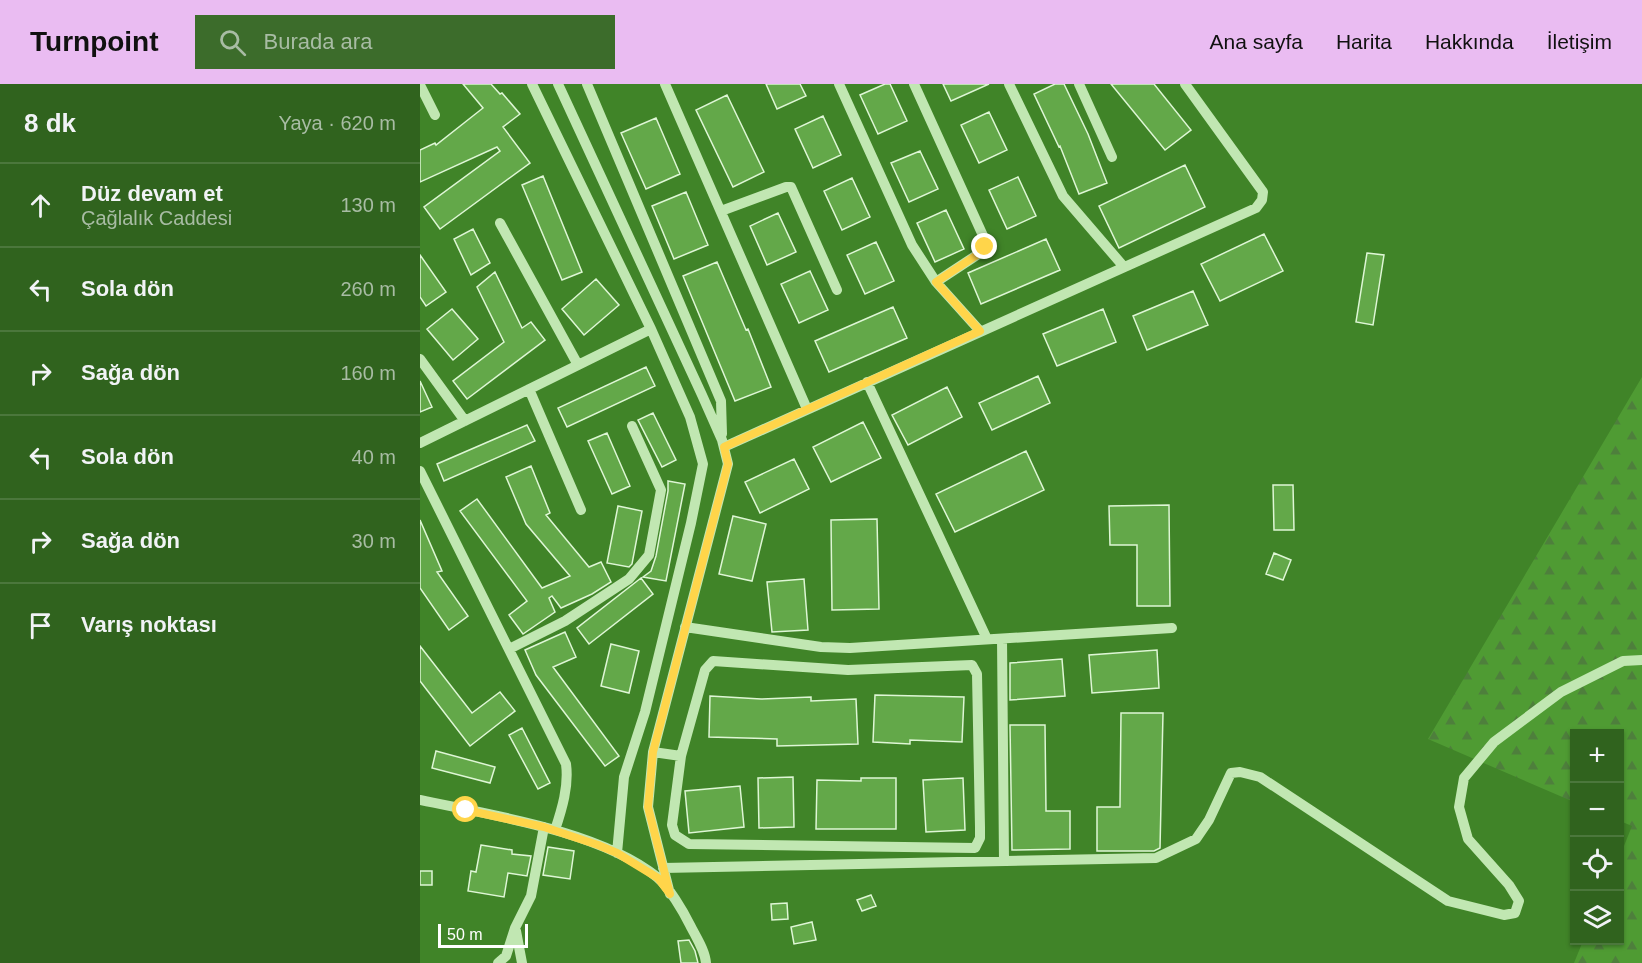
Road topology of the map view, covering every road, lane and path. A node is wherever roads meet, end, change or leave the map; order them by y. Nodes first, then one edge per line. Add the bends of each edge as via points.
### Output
1 (532, 84) edge
2 (558, 84) edge
3 (587, 84) edge
4 (665, 84) edge
5 (839, 84) edge
6 (914, 84) edge
7 (1009, 84) edge
8 (1079, 84) edge
9 (1185, 84) edge
10 (420, 85) edge
11 (435, 115) dead end
12 (1112, 157) dead end
13 (721, 211) junction
14 (500, 223) dead end
15 (1124, 267) junction
16 (936, 282) junction
17 (837, 290) dead end
18 (651, 329) junction
19 (980, 331) junction
20 (420, 359) edge
21 (578, 365) junction
22 (867, 382) junction
23 (529, 389) junction
24 (807, 409) junction
25 (465, 421) junction
26 (632, 426) dead end
27 (420, 443) edge
28 (723, 443) junction
29 (420, 471) edge
30 (581, 510) dead end
31 (686, 627) junction
32 (1172, 628) dead end
33 (987, 639) junction
34 (1002, 639) junction
35 (850, 648) junction
36 (508, 649) junction
37 (1642, 660) edge
38 (848, 670) junction
39 (653, 752) junction
40 (681, 756) junction
41 (420, 800) edge
42 (549, 829) junction
43 (617, 853) junction
44 (1004, 861) junction
45 (663, 868) junction
46 (670, 894) junction
47 (515, 928) junction
48 (498, 963) edge
49 (522, 963) edge
50 (706, 963) edge

1 - 18 street
2 - 28 street
3 - 28 street via 721,400
4 - 13 street
5 - 16 street via 912,245
6 - 16 street via 985,240 980,253
7 - 15 street via 1063,196
8 - 12 street
9 - 15 street via 1263,192 1262,200 1256,208
10 - 11 street
13 - 17 street via 791,187
13 - 24 street
14 - 21 street
15 - 19 street
16 - 19 street
18 - 21 street
18 - 43 street via 690,417 703,464 645,712 624,777
19 - 22 street
20 - 25 street
21 - 23 street
22 - 24 street
22 - 33 street
23 - 25 street
23 - 30 street
24 - 28 street
25 - 27 street
26 - 36 street via 660,490 649,555 629,579 565,621
28 - 31 street via 728,464
29 - 36 street
31 - 35 street
31 - 39 street
32 - 34 street
33 - 34 street
33 - 35 street
34 - 44 street
35 - 38 street
36 - 42 street via 566,764 568,776 561,812
37 - 44 street via 1623,661 1561,692 1494,742 1464,778 1459,807 1468,839 1509,885 1519,901 1515,913 1504,915 1448,901 1260,777 1240,772 1231,773 1196,839 1156,858
38 - 40 street via 713,661 705,670
38 - 40 street via 972,665 977,674 980,815 980,838 975,848 689,844 675,835 672,825
39 - 40 street
39 - 45 street via 648,807
41 - 42 street
42 - 43 street
42 - 47 street via 531,896
43 - 46 street via 658,878
44 - 45 street
45 - 46 street
46 - 50 street via 684,913
47 - 48 street via 506,956
47 - 49 street

